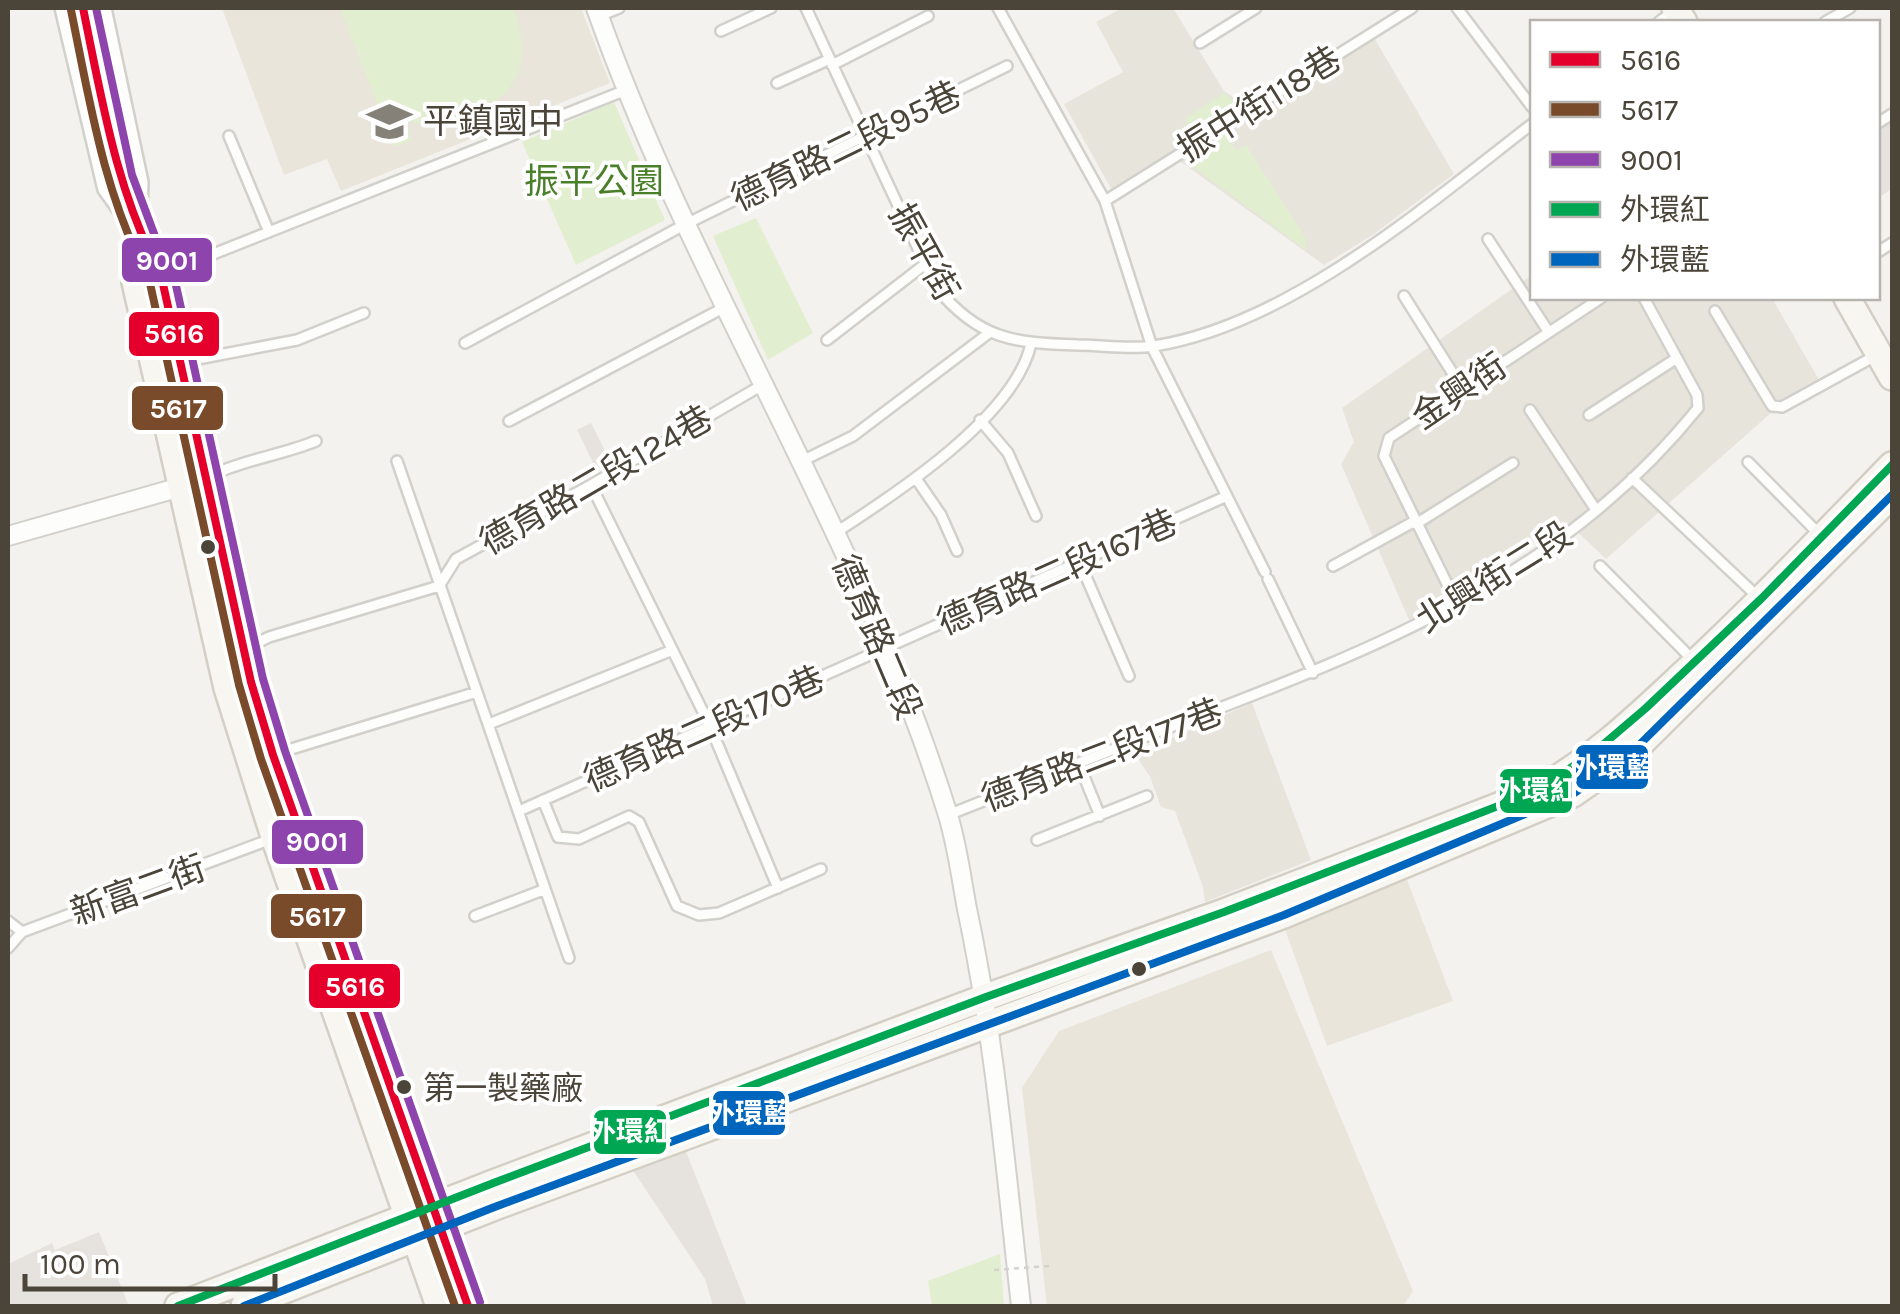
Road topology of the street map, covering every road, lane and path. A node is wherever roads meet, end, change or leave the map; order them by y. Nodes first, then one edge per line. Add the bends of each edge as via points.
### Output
1 (60, 8) edge
2 (82, 8) edge
3 (106, 8) edge
4 (618, 8) edge
5 (771, 8) edge
6 (806, 8) edge
7 (1256, 8) edge
8 (1412, 8) edge
9 (1456, 8) edge
10 (1002, 9) edge
11 (598, 12) edge
12 (928, 16) dead end
13 (721, 31) dead end
14 (1200, 44) dead end
15 (831, 62) junction
16 (1007, 66) dead end
17 (778, 83) dead end
18 (626, 90) junction
19 (1530, 104) edge
20 (1530, 126) edge
21 (229, 136) dead end
22 (865, 136) junction
23 (1106, 201) junction
24 (684, 225) junction
25 (269, 232) junction
26 (1488, 238) dead end
27 (141, 242) junction
28 (924, 265) junction
29 (161, 275) junction
30 (1404, 296) dead end
31 (1598, 300) edge
32 (1645, 300) edge
33 (1847, 300) edge
34 (727, 306) junction
35 (1715, 312) dead end
36 (364, 314) dead end
37 (1548, 330) junction
38 (989, 333) junction
39 (826, 340) dead end
40 (465, 343) dead end
41 (1030, 343) junction
42 (1152, 346) junction
43 (1879, 354) junction
44 (1676, 358) junction
45 (180, 363) junction
46 (1892, 377) edge
47 (764, 384) junction
48 (1462, 388) junction
49 (1530, 410) dead end
50 (1590, 415) dead end
51 (980, 420) junction
52 (509, 422) dead end
53 (316, 441) dead end
54 (397, 461) dead end
55 (802, 461) junction
56 (1748, 462) dead end
57 (1513, 463) dead end
58 (1892, 465) edge
59 (1632, 478) junction
60 (917, 480) junction
61 (194, 483) junction
62 (591, 486) junction
63 (1892, 495) edge
64 (1227, 496) junction
65 (1596, 510) junction
66 (1036, 516) dead end
67 (1415, 520) junction
68 (833, 534) junction
69 (8, 536) edge
70 (1822, 537) junction
71 (956, 551) dead end
72 (1080, 563) junction
73 (1333, 566) dead end
74 (1600, 566) dead end
75 (439, 586) junction
76 (1760, 599) junction
77 (1458, 606) junction
78 (888, 648) junction
79 (670, 651) junction
80 (233, 654) junction
81 (1696, 662) junction
82 (1313, 674) junction
83 (1129, 676) dead end
84 (478, 692) junction
85 (1256, 696) joint
86 (489, 724) junction
87 (710, 726) junction
88 (272, 755) junction
89 (1078, 764) junction
90 (1147, 796) dead end
91 (542, 800) junction
92 (520, 810) junction
93 (948, 815) junction
94 (1100, 816) junction
95 (286, 835) junction
96 (1038, 840) dead end
97 (821, 869) dead end
98 (778, 888) junction
99 (543, 890) junction
100 (475, 916) dead end
101 (8, 921) edge
102 (22, 932) junction
103 (8, 948) edge
104 (568, 958) dead end
105 (988, 1009) junction
106 (425, 1224) junction
107 (1049, 1266) dead end
108 (994, 1270) dead end
109 (178, 1306) edge
110 (244, 1306) edge
111 (439, 1306) edge
112 (468, 1306) edge
113 (1020, 1306) edge

1 - 27 lane via 103,190
2 - 27 main road via 120,180
3 - 27 lane via 143,182
4 - 11 lane
5 - 13 lane
6 - 15 lane, 振平街
7 - 14 lane
8 - 23 lane, 振中街118巷
9 - 19 lane
10 - 23 lane
11 - 18 street, 德育路二段
12 - 15 lane
15 - 17 lane
15 - 22 lane, 振平街
16 - 22 lane, 德育路二段95巷
18 - 24 street, 德育路二段
18 - 25 lane
20 - 42 lane, 振平街 via 1341,266 1239,319
21 - 25 lane
22 - 24 lane, 德育路二段95巷
22 - 28 lane, 振平街
23 - 42 lane
24 - 34 street, 德育路二段
24 - 40 lane, 德育路二段95巷
25 - 29 lane
26 - 37 lane
27 - 29 main road
27 - 61 main road via 135,282
28 - 38 lane, 振平街 via 957,312
28 - 39 lane
29 - 45 main road
30 - 48 lane
31 - 37 lane, 金興街
32 - 44 lane
33 - 43 main road
34 - 47 street, 德育路二段
34 - 52 lane
35 - 43 lane via 1772,406 1782,407
36 - 45 lane via 297,340
37 - 48 lane, 金興街
38 - 41 lane, 振平街
38 - 55 lane via 853,436
41 - 42 lane, 振平街
41 - 51 lane via 1028,358
42 - 64 lane
43 - 46 main road
44 - 50 lane
44 - 59 lane, 北興街二段 via 1698,408
45 - 61 main road
47 - 55 street, 德育路二段
47 - 62 lane, 德育路二段124巷
48 - 67 lane, 金興街 via 1389,438 1384,456
49 - 65 lane
51 - 60 lane
51 - 66 lane via 1008,453
53 - 61 lane
54 - 75 lane
55 - 68 street, 德育路二段
56 - 70 lane
57 - 67 lane
58 - 70 main road
59 - 65 lane, 北興街二段
59 - 76 lane
60 - 68 lane
60 - 71 lane
61 - 69 street
61 - 80 main road
62 - 75 lane, 德育路二段124巷 via 456,559
62 - 79 lane
63 - 105 main road via 1628,754 1573,794 1284,915
64 - 72 lane, 德育路二段167巷
64 - 82 lane
65 - 77 lane, 北興街二段
67 - 73 lane
67 - 77 lane, 金興街
68 - 78 street, 德育路二段
70 - 76 main road
72 - 78 lane, 德育路二段167巷
72 - 83 lane
74 - 81 lane
75 - 80 lane via 269,636
75 - 84 lane
76 - 81 main road
77 - 82 lane, 北興街二段
78 - 87 lane, 德育路二段170巷
78 - 93 street, 德育路二段
79 - 86 lane
79 - 87 lane
80 - 88 main road
80 - 95 main road via 227,688
81 - 105 main road via 1602,750 1532,793
82 - 85 lane, 北興街二段
84 - 86 lane
84 - 88 lane
85 - 89 lane, 德育路二段177巷
86 - 92 lane
87 - 91 lane, 德育路二段170巷
87 - 98 lane
88 - 95 main road
89 - 93 lane, 德育路二段177巷
89 - 94 lane
90 - 94 lane
91 - 92 lane, 德育路二段170巷
91 - 98 lane via 558,837 579,839 629,816 639,822 677,906 699,915
92 - 99 lane
93 - 105 street, 德育路二段
94 - 96 lane
95 - 102 lane, 新富二街
95 - 106 main road
97 - 98 lane
99 - 100 lane
99 - 104 lane
101 - 102 lane
102 - 103 lane, 新富二街
105 - 106 main road via 492,1208
105 - 113 street, 德育路二段
106 - 109 main road
106 - 110 main road
106 - 111 main road
106 - 112 main road
107 - 108 path, bridge

